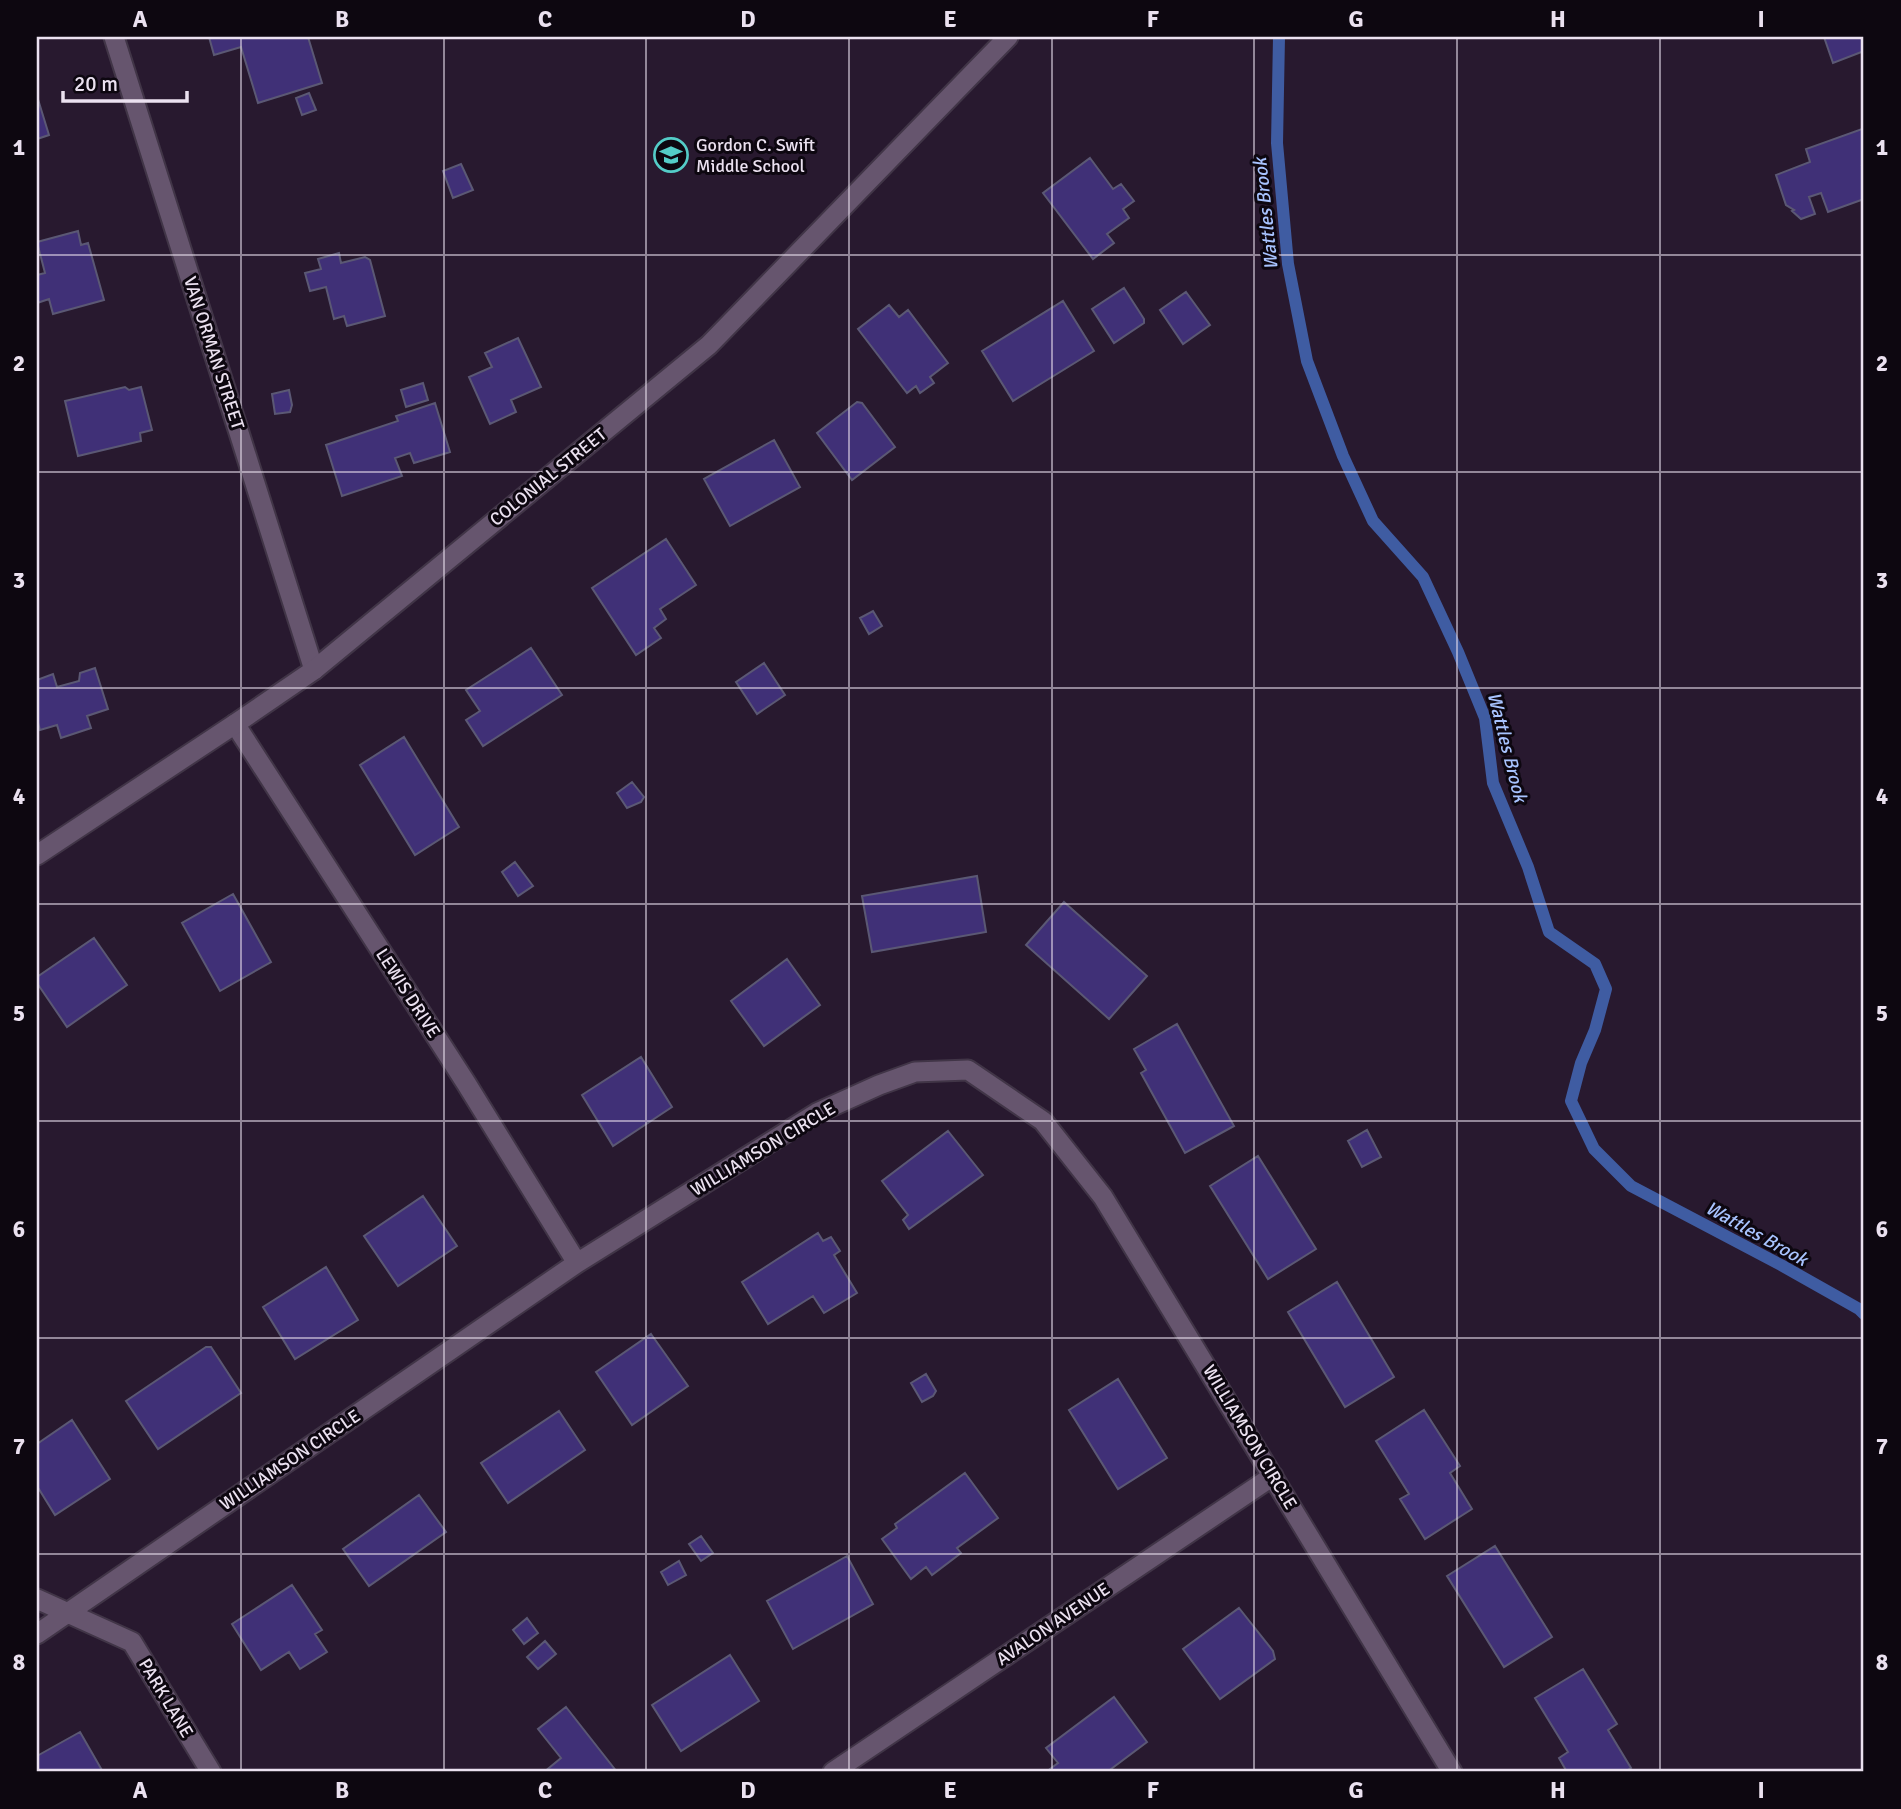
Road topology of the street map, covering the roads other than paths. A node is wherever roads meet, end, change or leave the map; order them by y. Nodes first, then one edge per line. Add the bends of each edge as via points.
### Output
1 (114, 37) edge
2 (1008, 37) edge
3 (314, 670) junction
4 (235, 724) junction
5 (37, 855) edge
6 (577, 1263) junction
7 (1273, 1476) junction
8 (37, 1599) edge
9 (68, 1612) junction
10 (37, 1634) edge
11 (211, 1772) edge
12 (833, 1772) edge
13 (1452, 1772) edge

1 - 3 street, VAN ORMAN STREET
2 - 3 street, COLONIAL STREET via 709,345
3 - 4 street, COLONIAL STREET
4 - 5 street, COLONIAL STREET
4 - 6 street, LEWIS DRIVE
6 - 7 street, WILLIAMSON CIRCLE via 817,1113 915,1072 968,1070 1043,1121 1103,1198
6 - 9 street, WILLIAMSON CIRCLE
7 - 12 street, AVALON AVENUE
7 - 13 street, WILLIAMSON CIRCLE
8 - 9 street, PARK LANE
9 - 10 street, WILLIAMSON CIRCLE
9 - 11 street, PARK LANE via 132,1642

